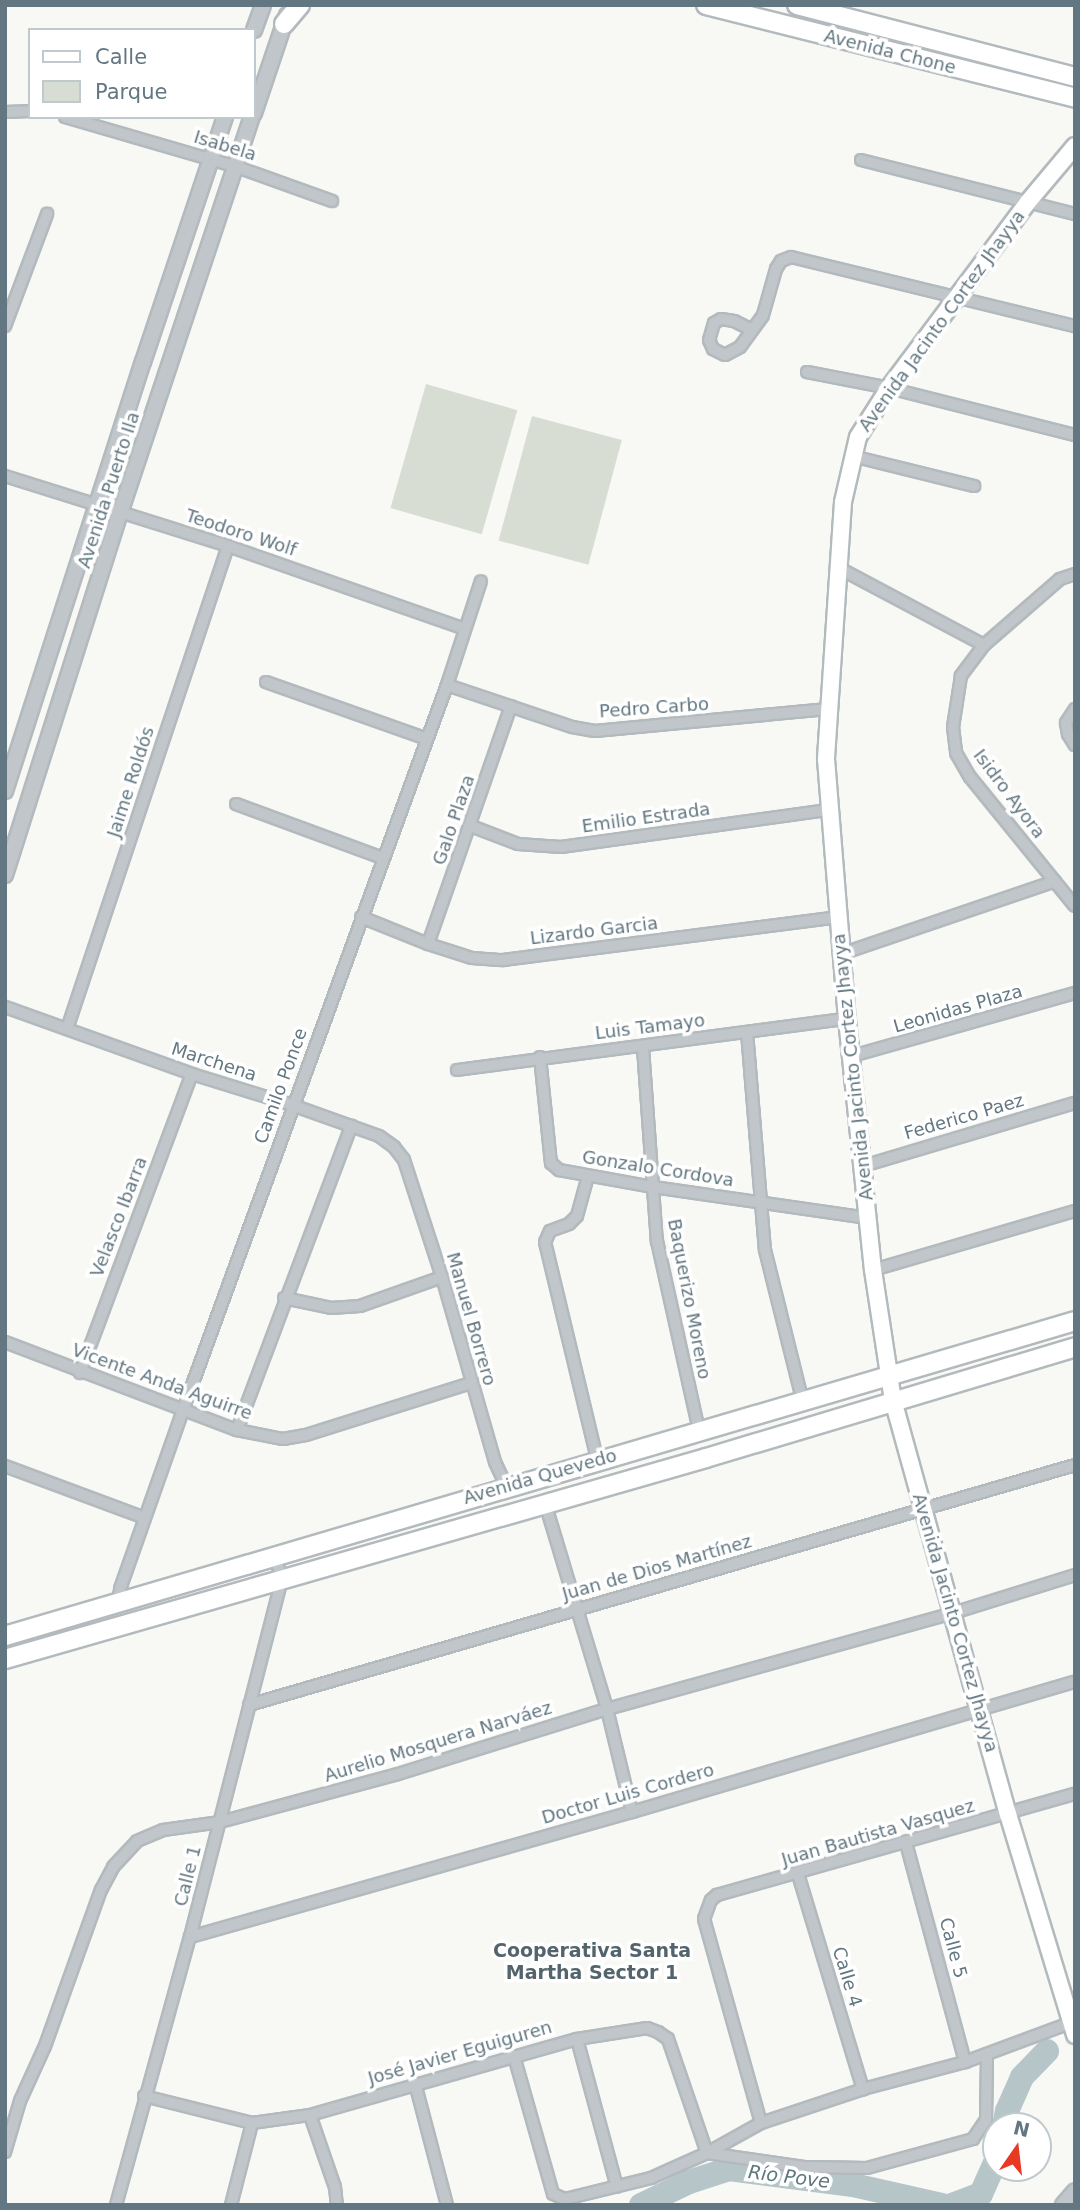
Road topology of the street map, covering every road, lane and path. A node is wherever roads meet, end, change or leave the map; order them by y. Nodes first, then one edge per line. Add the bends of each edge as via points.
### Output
1 (262, 5) edge
2 (290, 5) edge
3 (300, 5) edge
4 (706, 5) edge
5 (797, 5) edge
6 (284, 24) junction
7 (255, 28) edge
8 (1075, 77) edge
9 (1075, 98) edge
10 (256, 106) edge
11 (28, 111) edge
12 (5, 112) edge
13 (72, 119) edge
14 (224, 119) edge
15 (252, 119) edge
16 (1075, 146) edge
17 (211, 159) junction
18 (861, 160) dead end
19 (237, 167) junction
20 (332, 201) dead end
21 (1028, 202) junction
22 (47, 214) dead end
23 (1075, 214) edge
24 (956, 298) junction
25 (5, 326) edge
26 (1075, 326) edge
27 (752, 330) dead end
28 (807, 372) dead end
29 (889, 388) junction
30 (1075, 435) edge
31 (852, 456) junction
32 (5, 476) edge
33 (974, 486) dead end
34 (99, 505) junction
35 (120, 513) junction
36 (228, 546) junction
37 (837, 567) junction
38 (1075, 574) edge
39 (481, 582) dead end
40 (465, 629) junction
41 (984, 645) junction
42 (267, 682) dead end
43 (447, 685) junction
44 (511, 706) junction
45 (828, 709) junction
46 (1075, 709) edge
47 (427, 739) junction
48 (1074, 744) edge
49 (5, 791) edge
50 (236, 803) dead end
51 (828, 810) junction
52 (471, 826) junction
53 (383, 858) junction
54 (5, 876) edge
55 (1055, 881) junction
56 (1075, 906) edge
57 (361, 917) junction
58 (837, 917) junction
59 (428, 944) junction
60 (841, 954) junction
61 (1075, 993) edge
62 (5, 1007) edge
63 (847, 1019) junction
64 (67, 1029) junction
65 (747, 1032) junction
66 (643, 1048) junction
67 (852, 1056) junction
68 (540, 1057) junction
69 (457, 1070) dead end
70 (192, 1074) junction
71 (1075, 1103) edge
72 (292, 1105) junction
73 (351, 1126) junction
74 (404, 1160) joint
75 (863, 1166) junction
76 (588, 1176) junction
77 (653, 1187) junction
78 (763, 1203) junction
79 (1075, 1212) edge
80 (868, 1218) junction
81 (873, 1270) junction
82 (442, 1277) junction
83 (284, 1298) junction
84 (1075, 1321) edge
85 (5, 1342) edge
86 (1075, 1347) edge
87 (80, 1373) junction
88 (889, 1376) junction
89 (471, 1383) junction
90 (893, 1400) junction
91 (803, 1402) junction
92 (183, 1410) junction
93 (237, 1430) junction
94 (699, 1431) junction
95 (598, 1462) junction
96 (1075, 1465) edge
97 (5, 1466) edge
98 (506, 1486) junction
99 (545, 1503) junction
100 (922, 1510) junction
101 (145, 1518) junction
102 (274, 1556) junction
103 (1075, 1575) edge
104 (282, 1578) junction
105 (118, 1604) junction
106 (575, 1610) junction
107 (953, 1613) junction
108 (5, 1636) edge
109 (5, 1659) edge
110 (1075, 1682) edge
111 (249, 1705) junction
112 (607, 1709) junction
113 (981, 1709) junction
114 (1075, 1794) edge
115 (632, 1812) junction
116 (1008, 1814) junction
117 (220, 1822) junction
118 (906, 1843) junction
119 (798, 1874) junction
120 (190, 1937) junction
121 (1073, 2030) edge
122 (577, 2039) junction
123 (987, 2054) junction
124 (514, 2056) junction
125 (965, 2062) junction
126 (415, 2083) junction
127 (863, 2089) junction
128 (144, 2096) junction
129 (310, 2115) junction
130 (252, 2123) junction
131 (761, 2123) junction
132 (5, 2152) edge
133 (707, 2153) junction
134 (617, 2187) junction
135 (1075, 2191) edge
136 (117, 2205) edge
137 (231, 2205) edge
138 (337, 2205) edge
139 (447, 2205) edge
140 (1063, 2205) edge

1 - 7 street
2 - 6 street, Avenida Puerto Ila
3 - 6 main road
4 - 9 main road, Avenida Chone
5 - 8 main road, Avenida Chone
6 - 10 street, Avenida Puerto Ila
11 - 12 street
13 - 17 street, Isabela
14 - 17 street, Avenida Puerto Ila
15 - 19 street, Avenida Puerto Ila
16 - 21 main road, Avenida Jacinto Cortez Jhayya
17 - 19 street, Isabela
17 - 34 street, Avenida Puerto Ila
18 - 21 street
19 - 20 street, Isabela
19 - 35 street, Avenida Puerto Ila
21 - 23 street
21 - 24 main road, Avenida Jacinto Cortez Jhayya
22 - 25 street
24 - 26 street
24 - 27 street via 791,257 776,269 762,316
24 - 29 main road, Avenida Jacinto Cortez Jhayya
28 - 29 street
29 - 30 street
29 - 31 main road, Avenida Jacinto Cortez Jhayya via 869,416
31 - 33 street
31 - 37 main road, Avenida Jacinto Cortez Jhayya
32 - 34 street, Teodoro Wolf
34 - 35 street, Teodoro Wolf
34 - 49 street, Avenida Puerto Ila
35 - 36 street, Teodoro Wolf
35 - 54 street, Avenida Puerto Ila
36 - 40 street, Teodoro Wolf
36 - 64 street, Jaime Roldós
37 - 41 street
37 - 45 main road, Avenida Jacinto Cortez Jhayya
38 - 41 street, Isidro Ayora via 1060,579
39 - 40 street, Camilo Ponce
40 - 43 street, Camilo Ponce
41 - 55 street, Isidro Ayora via 961,676 953,727 956,753 970,778
42 - 47 street
43 - 44 street, Pedro Carbo
43 - 47 street, Camilo Ponce
44 - 45 street, Pedro Carbo via 595,731
44 - 52 street, Galo Plaza
45 - 51 main road, Avenida Jacinto Cortez Jhayya
46 - 48 street via 1066,723
47 - 53 street, Camilo Ponce
50 - 53 street
51 - 52 street, Emilio Estrada via 561,848 518,844
51 - 58 main road, Avenida Jacinto Cortez Jhayya
52 - 59 street, Galo Plaza
53 - 57 street, Camilo Ponce
55 - 56 street, Isidro Ayora
55 - 60 street
57 - 59 street, Lizardo Garcia
57 - 72 street, Camilo Ponce
58 - 59 street, Lizardo Garcia via 503,960 472,957
58 - 60 main road, Avenida Jacinto Cortez Jhayya
60 - 63 main road, Avenida Jacinto Cortez Jhayya
61 - 67 street, Leonidas Plaza
62 - 64 street, Marchena
63 - 65 street, Luis Tamayo
63 - 67 main road, Avenida Jacinto Cortez Jhayya
64 - 70 street, Marchena
65 - 66 street, Luis Tamayo
65 - 78 street
66 - 68 street, Luis Tamayo
66 - 77 street, Baquerizo Moreno
67 - 75 main road, Avenida Jacinto Cortez Jhayya
68 - 69 street, Luis Tamayo
68 - 76 street, Gonzalo Cordova via 551,1163 559,1170
70 - 72 street, Marchena
70 - 87 street, Velasco Ibarra
71 - 75 street, Federico Paez
72 - 73 street, Marchena
72 - 92 street, Camilo Ponce
73 - 74 street, Marchena via 379,1136
73 - 83 street
74 - 82 street, Manuel Borrero
75 - 80 main road, Avenida Jacinto Cortez Jhayya
76 - 77 street, Gonzalo Cordova
76 - 95 street via 578,1216 550,1231 545,1242
77 - 78 street, Gonzalo Cordova
77 - 94 street, Baquerizo Moreno via 657,1241
78 - 80 street, Gonzalo Cordova
78 - 91 street via 765,1250
79 - 81 street
80 - 81 main road, Avenida Jacinto Cortez Jhayya
81 - 88 main road, Avenida Jacinto Cortez Jhayya
82 - 83 street via 360,1306 331,1308
82 - 89 street, Manuel Borrero
83 - 93 street
84 - 88 main road, Avenida Quevedo
85 - 87 street, Vicente Anda Aguirre
86 - 90 main road, Avenida Quevedo
87 - 92 street, Vicente Anda Aguirre
88 - 90 main road, Avenida Jacinto Cortez Jhayya
88 - 91 main road, Avenida Quevedo
89 - 93 street, Vicente Anda Aguirre via 306,1435 283,1439
89 - 98 street, Manuel Borrero
90 - 99 main road, Avenida Quevedo
90 - 100 main road, Avenida Jacinto Cortez Jhayya
91 - 94 main road, Avenida Quevedo
92 - 93 street, Vicente Anda Aguirre
92 - 101 street, Camilo Ponce
94 - 95 main road, Avenida Quevedo
95 - 98 main road, Avenida Quevedo
96 - 100 street, Juan de Dios Martínez
97 - 101 street
98 - 102 main road, Avenida Quevedo
99 - 104 main road, Avenida Quevedo
99 - 106 street
100 - 106 street, Juan de Dios Martínez
100 - 107 main road, Avenida Jacinto Cortez Jhayya
101 - 105 street, Camilo Ponce
102 - 104 street
102 - 105 main road, Avenida Quevedo
103 - 107 street, Aurelio Mosquera Narváez
104 - 109 main road, Avenida Quevedo
104 - 111 street, Calle 1
105 - 108 main road, Avenida Quevedo
106 - 111 street, Juan de Dios Martínez
106 - 112 street
107 - 112 street, Aurelio Mosquera Narváez
107 - 113 main road, Avenida Jacinto Cortez Jhayya
110 - 113 street, Doctor Luis Cordero
111 - 117 street, Calle 1
112 - 115 street
112 - 117 street, Aurelio Mosquera Narváez via 398,1774
113 - 115 street, Doctor Luis Cordero
113 - 116 main road, Avenida Jacinto Cortez Jhayya
114 - 116 street, Juan Bautista Vasquez
115 - 120 street, Doctor Luis Cordero
116 - 118 street, Juan Bautista Vasquez
116 - 121 main road, Avenida Jacinto Cortez Jhayya
117 - 120 street, Calle 1
117 - 132 street, Aurelio Mosquera Narváez via 163,1830 128,1848 113,1867 20,2101
118 - 119 street, Juan Bautista Vasquez
118 - 125 street, Calle 5
119 - 127 street, Calle 4
119 - 131 street, Juan Bautista Vasquez via 717,1895 704,1919
120 - 128 street, Calle 1
121 - 123 street
122 - 124 street, José Javier Eguiguren
122 - 133 street, José Javier Eguiguren via 647,2028 668,2039
122 - 134 street
123 - 125 street
123 - 133 street via 986,2120 973,2139 962,2144 867,2168 804,2166
124 - 126 street, José Javier Eguiguren
124 - 134 street via 553,2194 565,2199
125 - 127 street
126 - 129 street, José Javier Eguiguren
126 - 139 street
127 - 131 street
128 - 130 street, José Javier Eguiguren
128 - 136 street, Calle 1
129 - 130 street, José Javier Eguiguren
129 - 138 street
130 - 137 street
131 - 133 street
133 - 134 street via 652,2178
135 - 140 street

